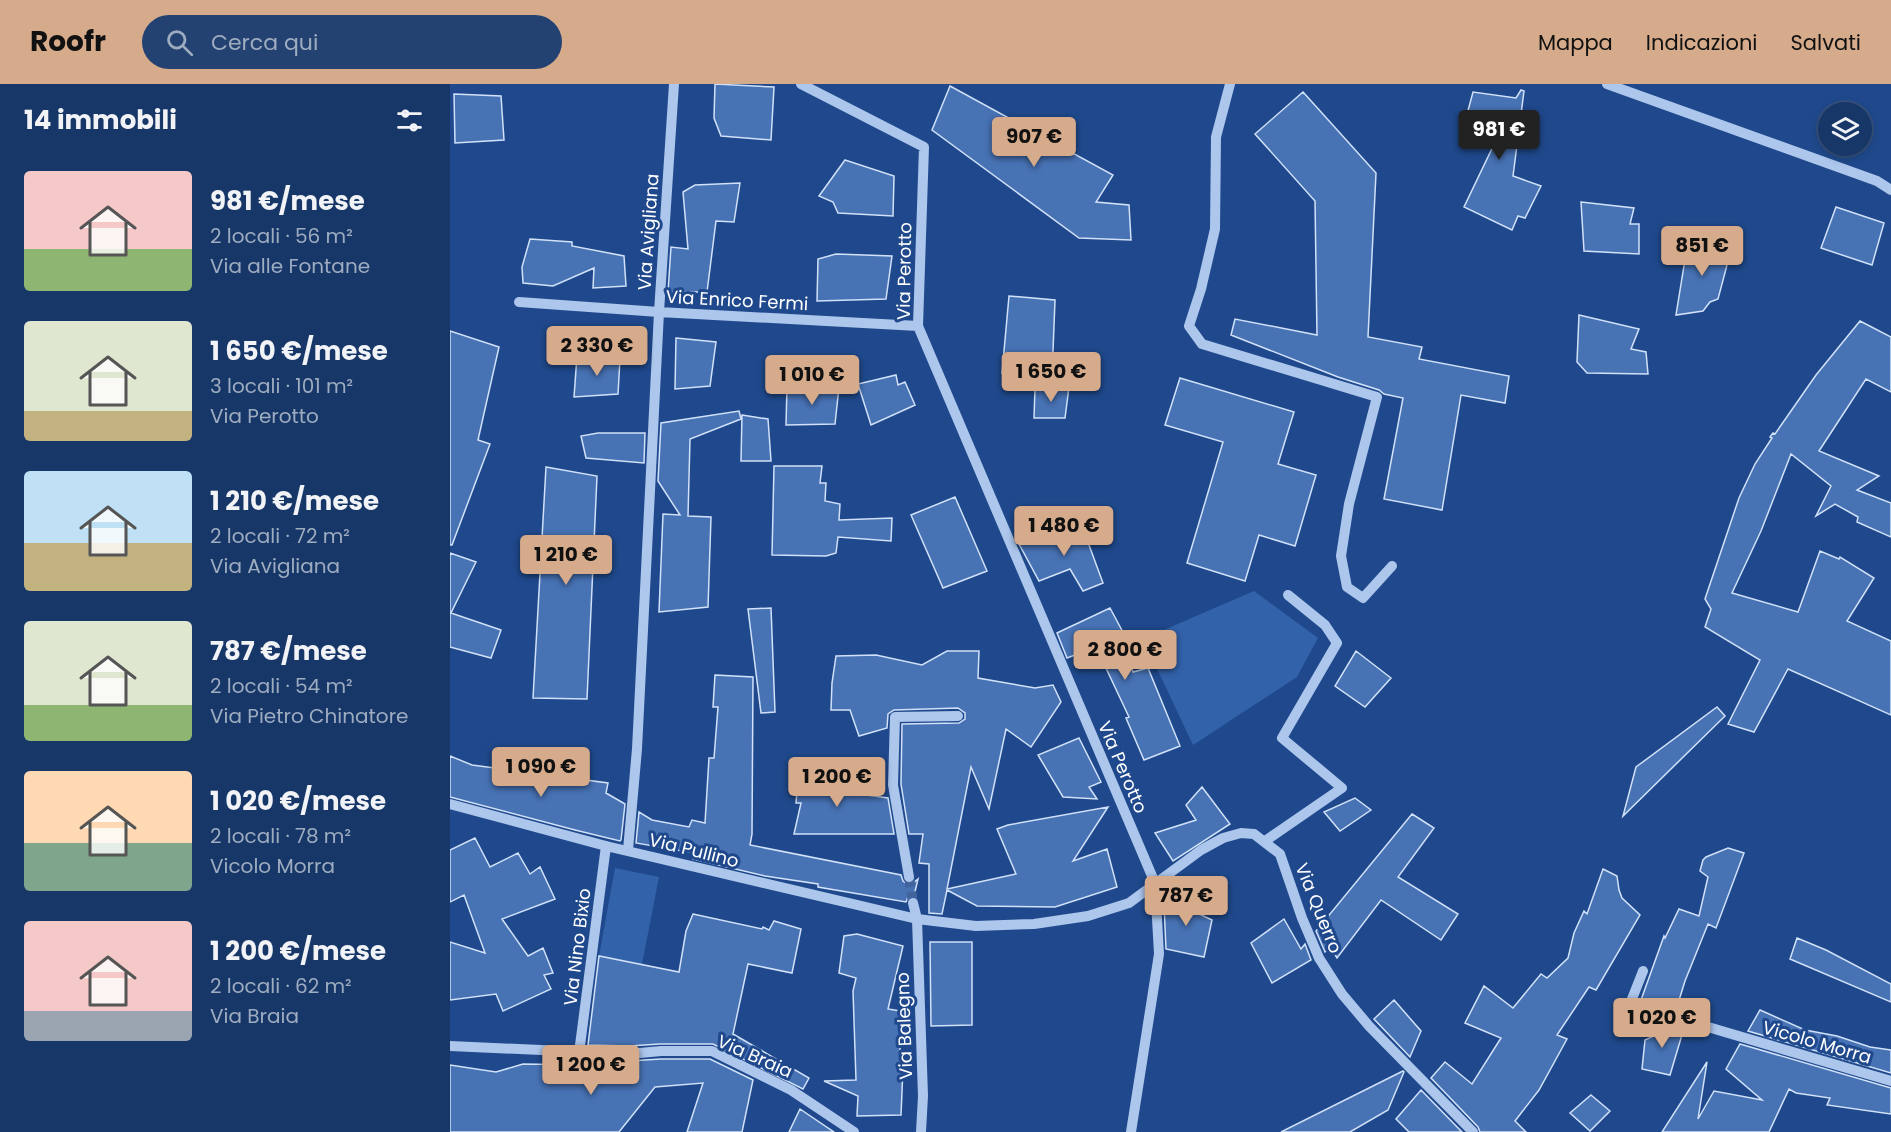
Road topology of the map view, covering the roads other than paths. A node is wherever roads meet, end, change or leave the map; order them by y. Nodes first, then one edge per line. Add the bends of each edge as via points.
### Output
1 (674, 84) edge
2 (801, 84) edge
3 (1230, 84) edge
4 (1607, 84) edge
5 (1891, 190) edge
6 (519, 302) dead end
7 (659, 312) junction
8 (918, 326) junction
9 (1392, 566) dead end
10 (1288, 595) dead end
11 (958, 716) dead end
12 (450, 804) edge
13 (1265, 841) junction
14 (606, 846) junction
15 (628, 850) junction
16 (909, 877) tunnel mouth
17 (1155, 883) junction
18 (914, 903) tunnel mouth
19 (917, 919) junction
20 (1643, 971) dead end
21 (450, 1046) edge
22 (579, 1053) junction
23 (1891, 1081) edge
24 (854, 1132) edge
25 (921, 1132) edge
26 (1131, 1132) edge
27 (1473, 1132) edge

1 - 7 street, Via Avigliana
2 - 8 street, Via Perotto via 924,147
3 - 9 street via 1216,137 1215,229 1189,326 1202,344 1377,397 1349,504 1341,556 1347,587 1363,598
4 - 5 street via 1877,181
6 - 7 street, Via Enrico Fermi
7 - 8 street, Via Enrico Fermi
7 - 15 street, Via Avigliana via 637,749
8 - 17 street, Via Perotto
10 - 13 street via 1325,625 1337,643 1282,738 1342,789
11 - 16 street via 895,717 892,784
12 - 14 street, Via Pullino
13 - 17 street via 1254,834 1241,833 1223,838
13 - 27 street, Via Querro via 1280,854 1319,958 1342,994
14 - 15 street, Via Pullino
14 - 22 street, Via Nino Bixio
15 - 19 street, Via Pullino
17 - 19 street via 1129,903 1035,924 976,926
17 - 26 street, Via Perotto via 1159,954
18 - 19 street
19 - 25 street, Via Balegno
20 - 23 street, Vicolo Morra via 1630,1004
21 - 22 street, Via Braia
22 - 24 street, Via Braia via 712,1051 791,1090

